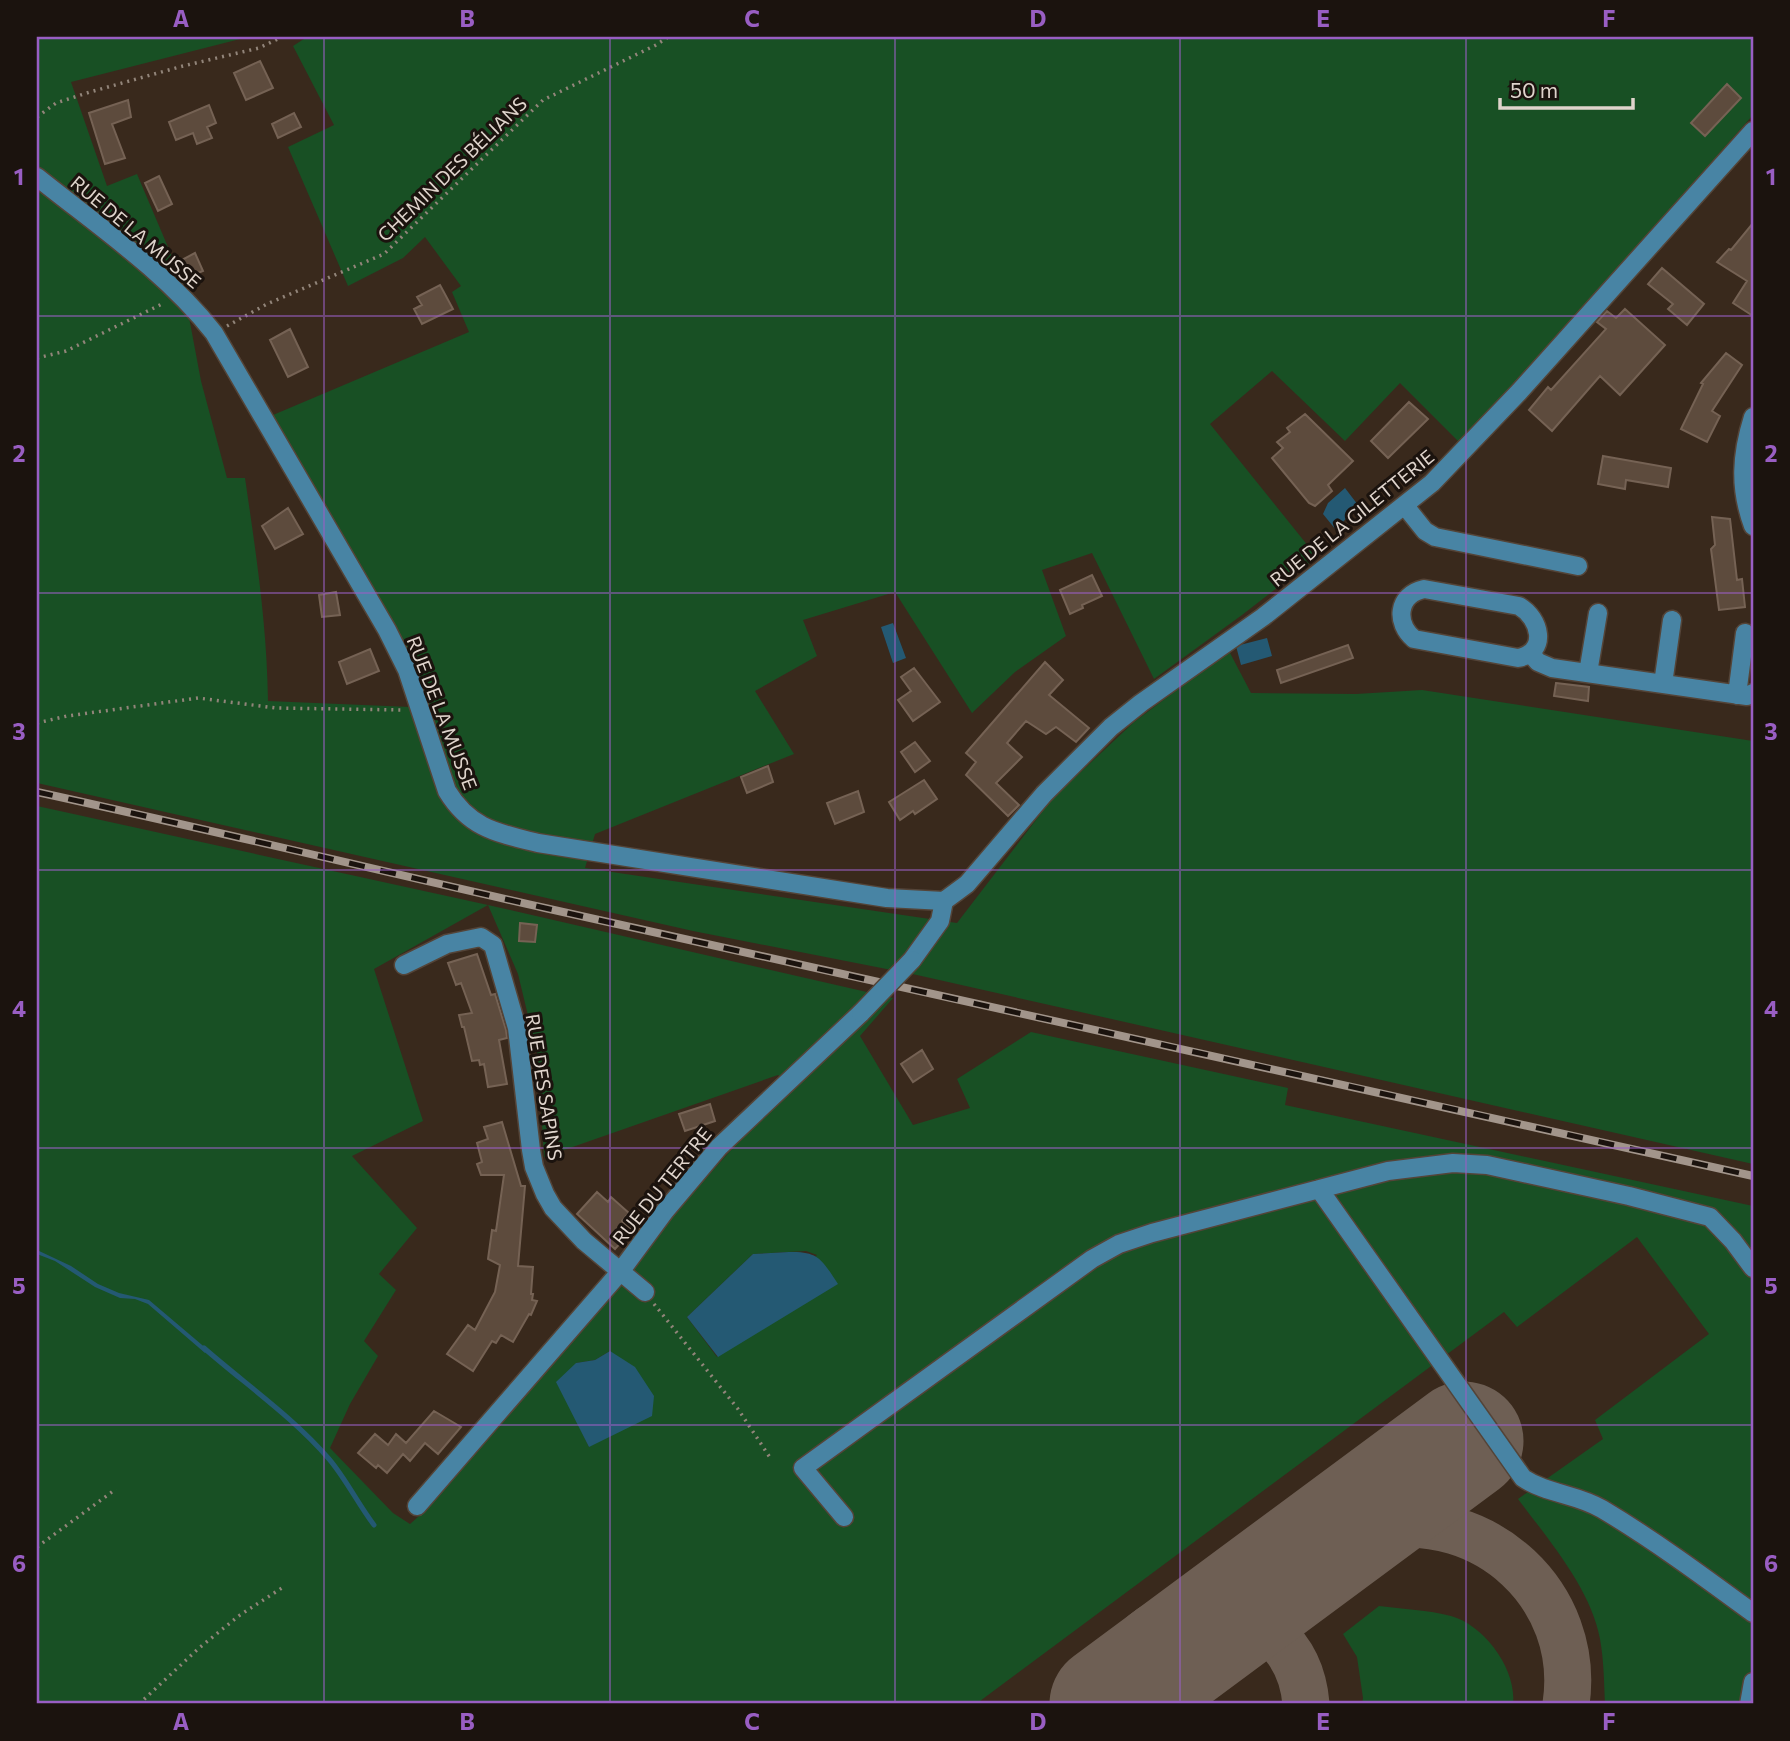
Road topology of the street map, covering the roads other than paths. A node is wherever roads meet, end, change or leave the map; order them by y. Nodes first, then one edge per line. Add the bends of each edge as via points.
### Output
1 (1753, 131) edge
2 (37, 177) edge
3 (1753, 417) edge
4 (1405, 506) junction
5 (1753, 526) edge
6 (1578, 566) dead end
7 (1598, 613) dead end
8 (1672, 620) dead end
9 (1745, 633) dead end
10 (1530, 653) junction
11 (1588, 673) junction
12 (1663, 684) junction
13 (1745, 694) edge
14 (944, 901) junction
15 (404, 965) dead end
16 (1319, 1189) junction
17 (1753, 1268) edge
18 (620, 1272) junction
19 (645, 1292) road end
20 (417, 1506) dead end
21 (844, 1517) dead end
22 (1753, 1613) edge
23 (1753, 1682) edge
24 (1749, 1704) edge

1 - 4 street, RUE DE LA GILETTERIE via 1475,440
2 - 14 street, RUE DE LA MUSSE via 181,295 214,333 387,630 407,670 447,791 470,820 538,843 887,898
3 - 5 street via 1742,472
4 - 6 street via 1424,531 1435,537
4 - 14 street, RUE DE LA GILETTERIE via 1264,617 1111,727 1044,794 967,884
7 - 11 street
8 - 12 street
9 - 13 street
10 - 10 street via 1538,627 1519,606 1424,589 1415,591 1401,610 1401,623 1415,639 1518,658
10 - 11 street via 1552,667
11 - 12 street
12 - 13 street
14 - 18 street, RUE DU TERTRE, bridge via 940,920 912,960 719,1147
15 - 18 street, RUE DES SAPINS via 447,944 481,937 493,945 517,1028 531,1150 539,1180 568,1226
16 - 17 street via 1421,1166 1487,1165 1710,1217
16 - 21 street via 1152,1233 1092,1259 803,1468
16 - 22 street via 1522,1478 1602,1509
18 - 19 street, RUE DES SAPINS
18 - 20 street, RUE DU TERTRE
23 - 24 street

